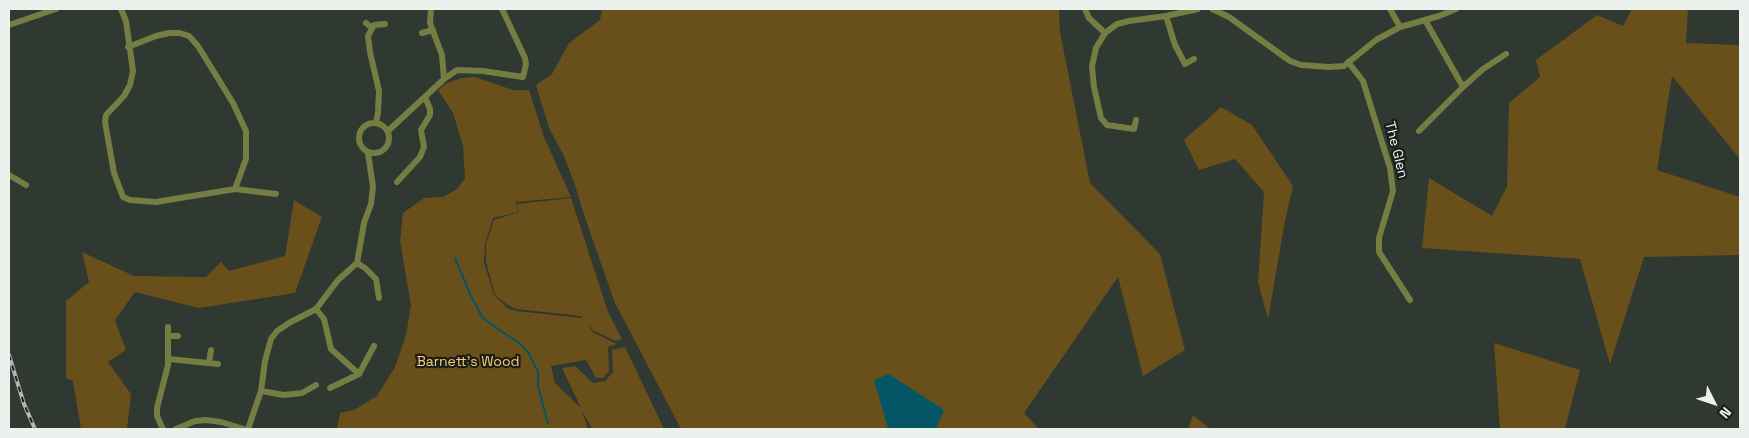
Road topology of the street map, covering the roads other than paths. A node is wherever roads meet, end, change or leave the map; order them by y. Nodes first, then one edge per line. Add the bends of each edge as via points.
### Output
1 (56, 9) edge
2 (121, 9) edge
3 (431, 9) edge
4 (502, 9) edge
5 (1085, 9) edge
6 (1198, 9) edge
7 (1212, 9) edge
8 (1390, 9) edge
9 (1455, 9) edge
10 (1166, 16) junction
11 (1425, 20) junction
12 (366, 23) dead end
13 (385, 24) dead end
14 (9, 26) edge
15 (1400, 27) junction
16 (372, 28) junction
17 (433, 30) junction
18 (422, 33) dead end
19 (1105, 33) junction
20 (128, 47) junction
21 (1506, 54) dead end
22 (1194, 59) dead end
23 (1348, 62) junction
24 (444, 79) junction
25 (1463, 87) junction
26 (424, 97) junction
27 (1136, 120) dead end
28 (376, 123) junction
29 (388, 131) junction
30 (1419, 131) dead end
31 (368, 153) junction
32 (9, 175) edge
33 (397, 182) dead end
34 (26, 185) dead end
35 (235, 188) junction
36 (276, 194) dead end
37 (357, 263) junction
38 (379, 298) dead end
39 (1410, 300) dead end
40 (316, 309) junction
41 (168, 327) dead end
42 (169, 336) junction
43 (178, 336) dead end
44 (374, 346) dead end
45 (211, 350) dead end
46 (169, 359) junction
47 (209, 363) junction
48 (218, 364) dead end
49 (359, 374) junction
50 (316, 385) dead end
51 (330, 388) dead end
52 (261, 391) junction
53 (163, 429) edge
54 (176, 429) edge
55 (244, 429) edge
56 (248, 429) edge

1 - 14 street
2 - 20 street via 126,21
3 - 17 street
4 - 24 street via 525,58 523,78 457,70
5 - 19 street via 1089,18
6 - 10 street
7 - 23 street via 1229,17 1290,61 1329,67 1344,66
8 - 15 street
9 - 11 street
10 - 19 street via 1117,24
10 - 22 street via 1185,64
11 - 15 street
11 - 25 street
12 - 16 street
13 - 16 street
15 - 23 street via 1376,40
16 - 28 street via 368,43 379,91
17 - 18 street
17 - 24 street via 442,54
19 - 27 street via 1096,48 1092,66 1101,118 1107,125 1134,128
20 - 35 street via 162,35 180,33 198,46 246,131 246,159
20 - 35 street via 133,71 130,85 106,115 105,122 122,196 130,200 156,202
21 - 25 street
23 - 39 street, The Glen via 1363,81 1390,168 1393,192 1379,238 1379,252
24 - 26 street
25 - 30 street
26 - 29 street
26 - 33 street via 430,115 421,130 424,147 420,158
28 - 29 street
28 - 31 street via 367,125 360,132 361,146
29 - 31 street via 390,140 386,149 378,154
31 - 37 street via 373,187
32 - 34 street
35 - 36 street
37 - 38 street via 376,279
37 - 40 street via 338,280
40 - 49 street via 324,319 331,349
40 - 52 street via 289,323 271,339
41 - 42 street
42 - 43 street
42 - 46 street
44 - 49 street
45 - 47 street
46 - 47 street
46 - 53 street via 157,408
47 - 48 street
49 - 51 street
50 - 52 street via 302,393 284,395
52 - 56 street
54 - 55 street via 206,420

